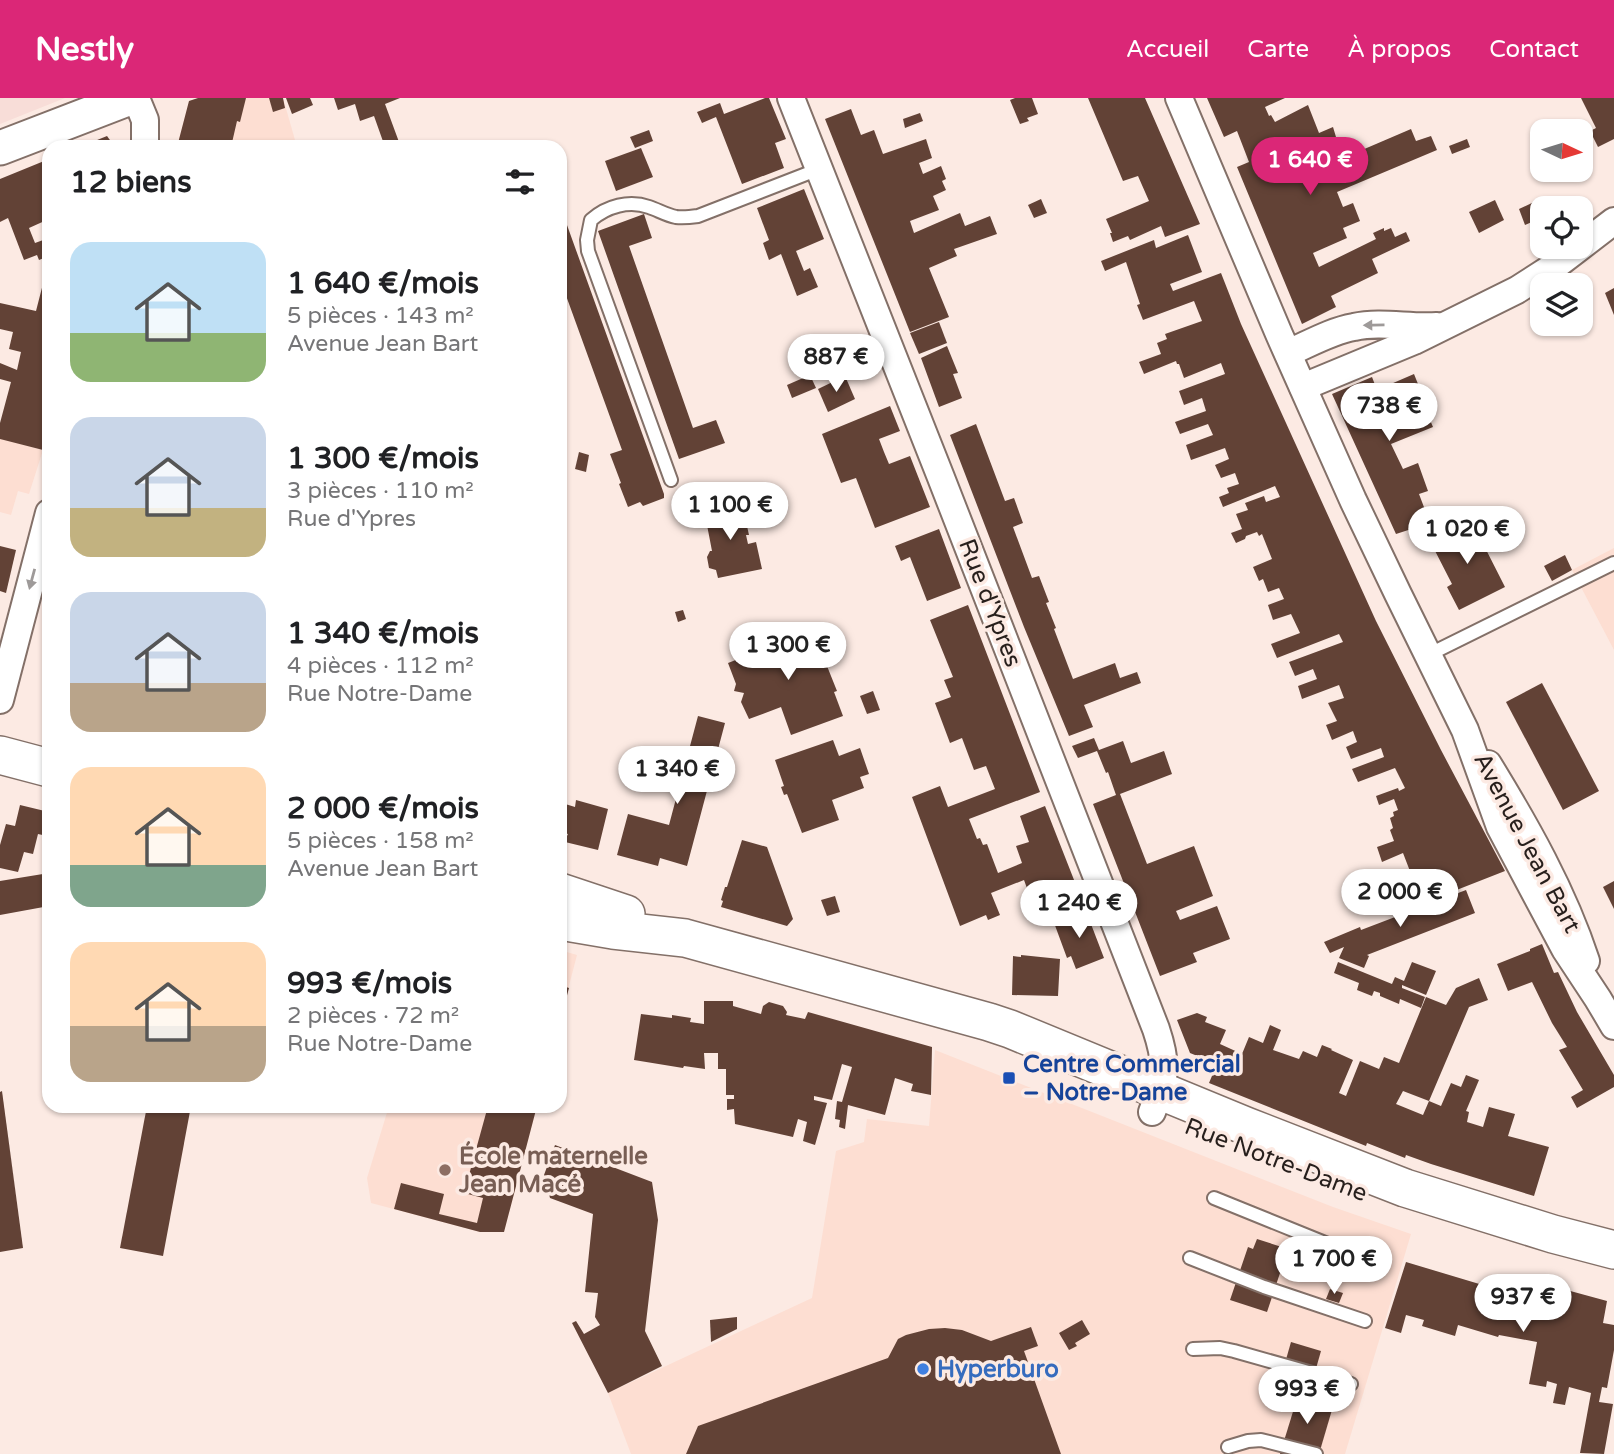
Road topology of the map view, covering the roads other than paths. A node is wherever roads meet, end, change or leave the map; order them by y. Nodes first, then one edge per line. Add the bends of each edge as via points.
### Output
1 (130, 98) edge
2 (136, 98) edge
3 (791, 98) edge
4 (1179, 98) edge
5 (145, 140) edge
6 (0, 148) edge
7 (819, 169) junction
8 (1614, 221) edge
9 (1442, 326) junction
10 (1288, 353) junction
11 (1303, 387) junction
12 (671, 480) dead end
13 (42, 540) edge
14 (1614, 563) edge
15 (1428, 655) junction
16 (0, 700) edge
17 (0, 755) edge
18 (42, 766) edge
19 (567, 894) edge
20 (567, 922) edge
21 (685, 938) junction
22 (1614, 1026) edge
23 (1156, 1102) junction
24 (1214, 1198) dead end
25 (1614, 1250) edge
26 (1190, 1258) dead end
27 (1383, 1261) dead end
28 (1614, 1265) edge
29 (1365, 1321) dead end
30 (1193, 1349) dead end
31 (1350, 1384) dead end
32 (1228, 1447) dead end
33 (1316, 1454) edge

1 - 6 street
2 - 5 street via 145,120
3 - 7 street, Rue d'Ypres
4 - 10 street, Avenue Jean Bart
7 - 12 lane via 698,216 676,217 629,204 606,209 591,220 589,251
7 - 23 street, Rue d'Ypres via 1156,1029 1165,1066
8 - 9 street via 1517,290
9 -> 10 street via 1356,326
9 - 11 street
10 - 11 street, Avenue Jean Bart
11 - 15 street, Avenue Jean Bart
13 -> 16 street
14 - 15 lane
15 - 22 street, Avenue Jean Bart via 1465,730 1500,827 1565,950
17 - 18 main road
19 - 21 main road, Rue Notre-Dame
20 - 21 main road, Rue Notre-Dame
21 - 23 main road, Rue Notre-Dame via 1010,1029
23 - 25 main road, Rue Notre-Dame via 1405,1188
23 - 28 main road, Rue Notre-Dame via 1293,1168 1367,1195
24 - 27 lane via 1330,1245
26 - 29 lane
30 - 31 lane via 1220,1348
32 - 33 lane via 1261,1440

